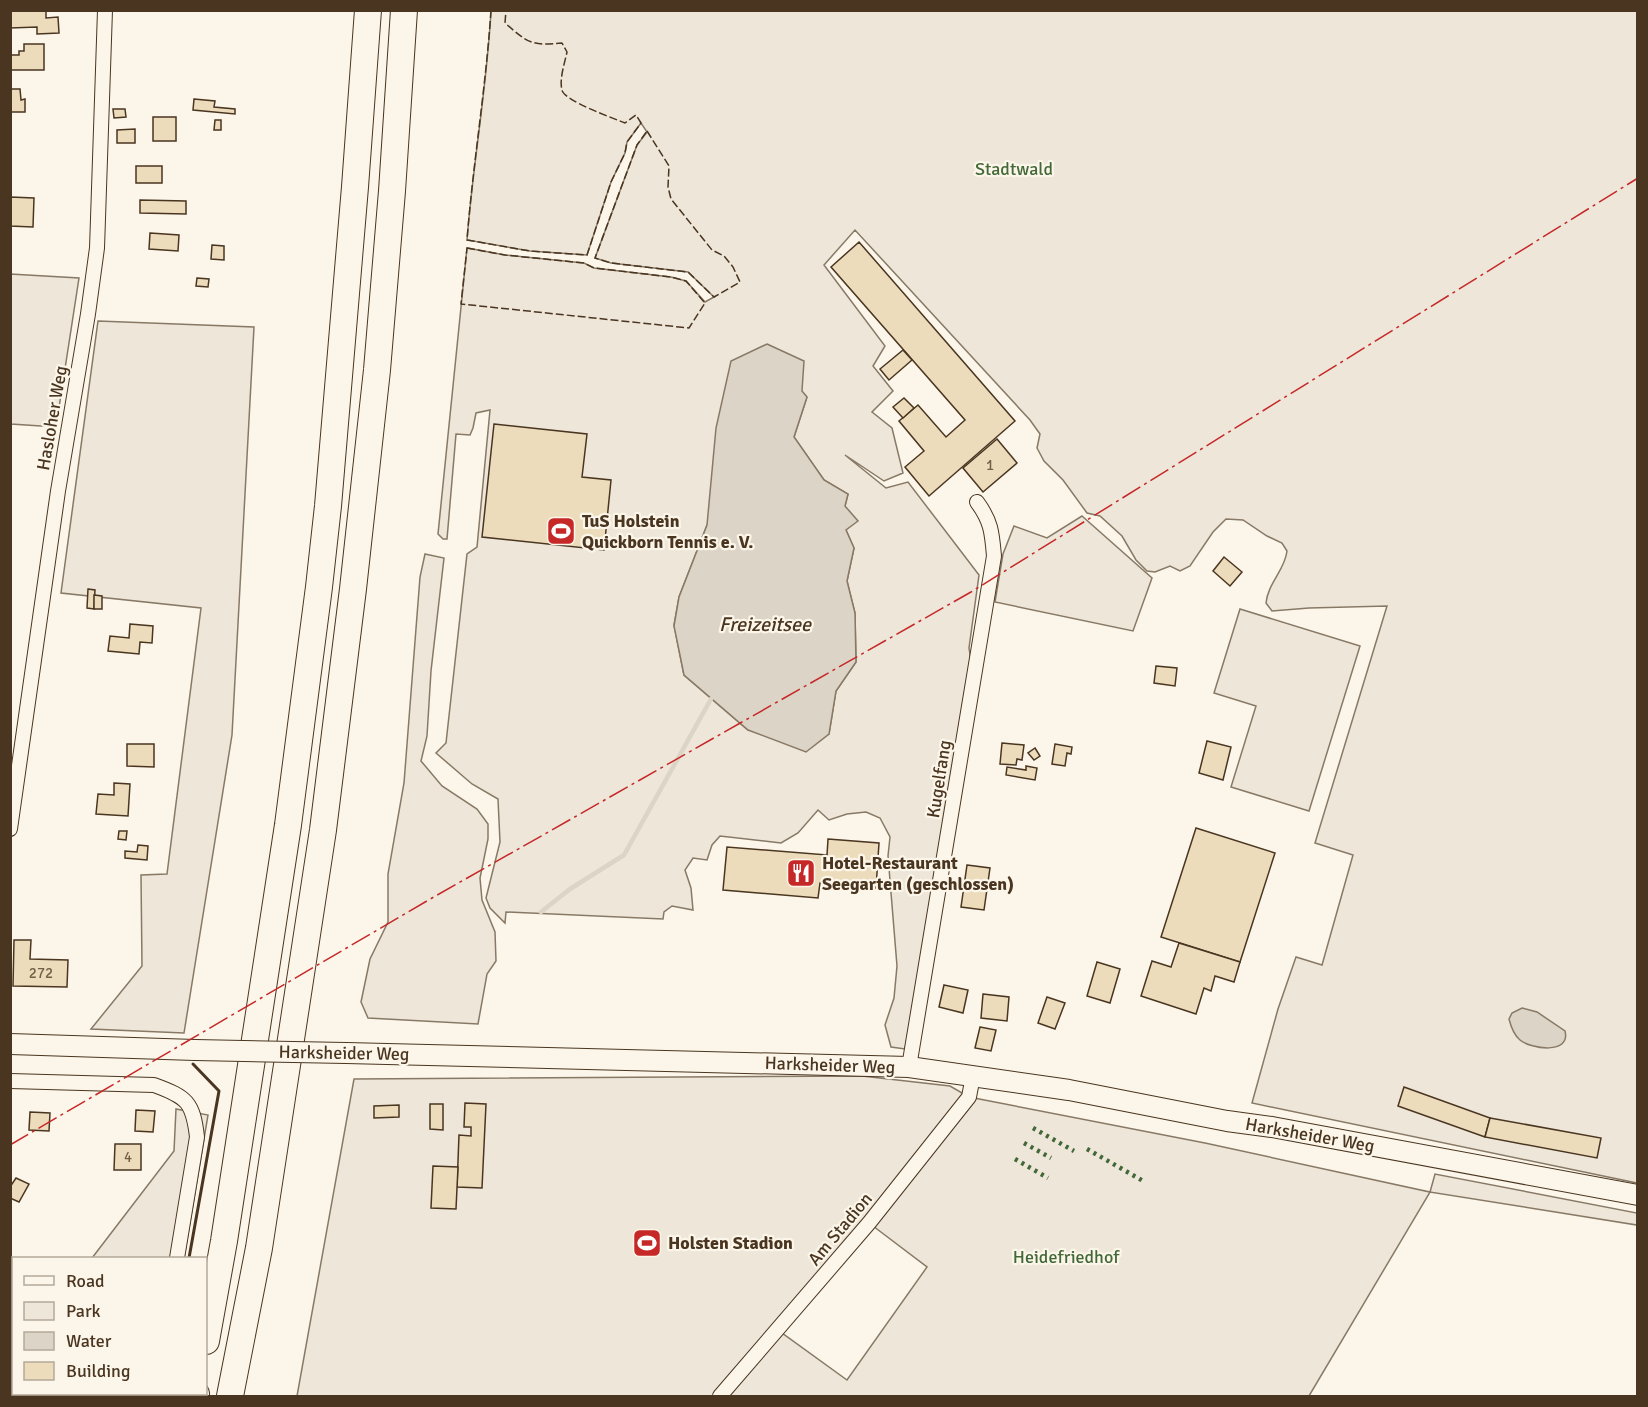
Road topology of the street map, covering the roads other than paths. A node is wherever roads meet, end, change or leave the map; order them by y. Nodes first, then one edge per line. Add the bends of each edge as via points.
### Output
1 (105, 10) edge
2 (352, 10) edge
3 (368, 10) edge
4 (404, 10) edge
5 (364, 70) junction
6 (976, 502) dead end
7 (11, 825) edge
8 (10, 1044) edge
9 (909, 1067) junction
10 (973, 1076) junction
11 (10, 1081) edge
12 (1638, 1195) edge
13 (177, 1257) edge
14 (207, 1335) edge
15 (230, 1396) edge
16 (720, 1396) edge

1 - 7 street, Hasloher Weg via 97,248
2 - 5 highway via 351,37
3 - 5 highway
4 - 15 highway via 377,370 348,635 268,1190
5 - 14 highway via 320,575 288,825
6 - 9 street, Kugelfang via 987,515 994,556
8 - 9 main road, Harksheider Weg, bridge
9 - 10 main road, Harksheider Weg
10 - 12 main road, Harksheider Weg via 1069,1090
10 - 16 street, Am Stadion via 969,1097 868,1223
11 - 13 street via 154,1085 189,1103 197,1137

